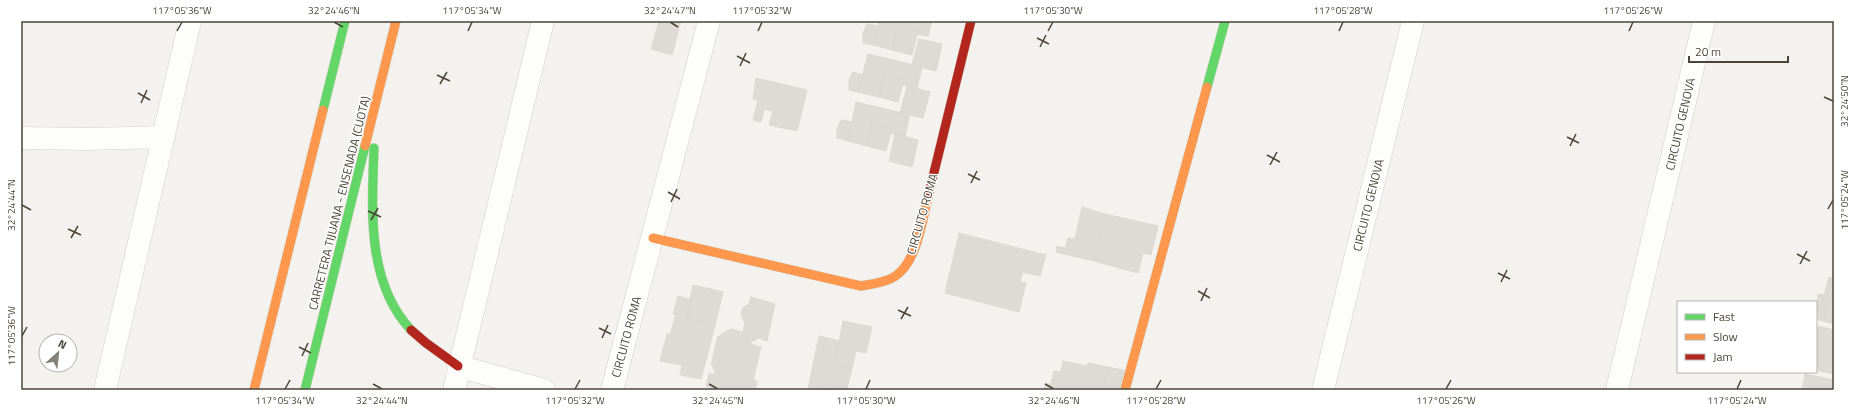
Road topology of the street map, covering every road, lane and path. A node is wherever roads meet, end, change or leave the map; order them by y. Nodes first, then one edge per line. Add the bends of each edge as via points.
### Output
1 (190, 21) edge
2 (345, 21) edge
3 (396, 21) edge
4 (543, 21) edge
5 (709, 21) edge
6 (971, 21) edge
7 (1225, 21) edge
8 (1413, 21) edge
9 (1704, 21) edge
10 (374, 111) junction
11 (164, 137) junction
12 (21, 138) edge
13 (653, 238) junction
14 (458, 366) junction
15 (105, 390) edge
16 (254, 390) edge
17 (305, 390) edge
18 (454, 390) edge
19 (544, 390) edge
20 (612, 390) edge
21 (1125, 390) edge
22 (1323, 390) edge
23 (1617, 390) edge

1 - 11 street
2 - 16 main road
3 - 10 main road, CARRETERA TIJUANA - ENSENADA (CUOTA)
4 - 14 street
5 - 13 street, CIRCUITO ROMA
6 - 13 main road, CIRCUITO ROMA via 915,248 906,268 891,280 861,286
7 - 21 main road
8 - 22 street, CIRCUITO GENOVA
9 - 23 street, CIRCUITO GENOVA
10 - 14 main road via 373,218 377,263 397,315 424,343
10 - 17 main road, CARRETERA TIJUANA - ENSENADA (CUOTA)
11 - 12 street
11 - 15 street
13 - 20 street, CIRCUITO ROMA
14 - 18 street
14 - 19 street

